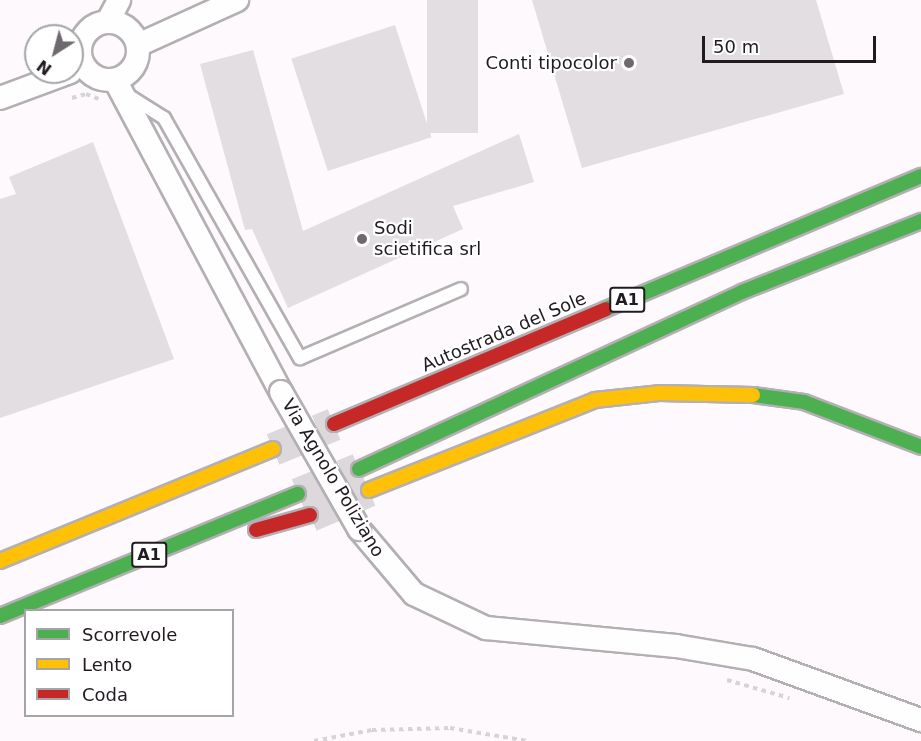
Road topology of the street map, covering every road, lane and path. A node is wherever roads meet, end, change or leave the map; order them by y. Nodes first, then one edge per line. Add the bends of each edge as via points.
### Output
1 (119, 0) edge
2 (237, 0) edge
3 (108, 21) junction
4 (84, 36) edge
5 (138, 45) junction
6 (84, 72) edge
7 (38, 84) edge
8 (114, 92) junction
9 (0, 98) edge
10 (64, 100) dead end
11 (921, 168) edge
12 (921, 176) edge
13 (881, 192) junction
14 (921, 221) edge
15 (461, 290) dead end
16 (334, 424) tunnel mouth
17 (921, 447) edge
18 (273, 449) tunnel mouth
19 (359, 469) tunnel mouth
20 (369, 490) tunnel mouth
21 (298, 494) tunnel mouth
22 (310, 515) tunnel mouth
23 (0, 561) edge
24 (96, 577) junction
25 (0, 616) edge
26 (921, 720) edge
27 (314, 741) edge
28 (528, 741) edge

1 - 3 street
2 - 5 street
3 - 4 street
3 - 5 street via 125,26
5 - 8 street via 136,64
6 - 8 street via 96,76
7 - 9 street
8 - 10 path
8 - 15 lane via 165,118 300,358
8 - 26 street, Via Agnolo Poliziano, bridge via 156,148 281,392 359,529 414,594 486,628 676,646 753,660
11 - 13 highway
12 - 13 highway, Autostrada del Sole / A1
13 - 16 highway, Autostrada del Sole / A1
14 - 19 highway, A1 via 742,292
17 - 20 highway via 804,402 740,393 660,393 584,404
18 - 23 highway
21 - 24 highway, A1
22 - 24 highway
24 - 25 highway, A1
27 - 28 path via 372,730 450,728

